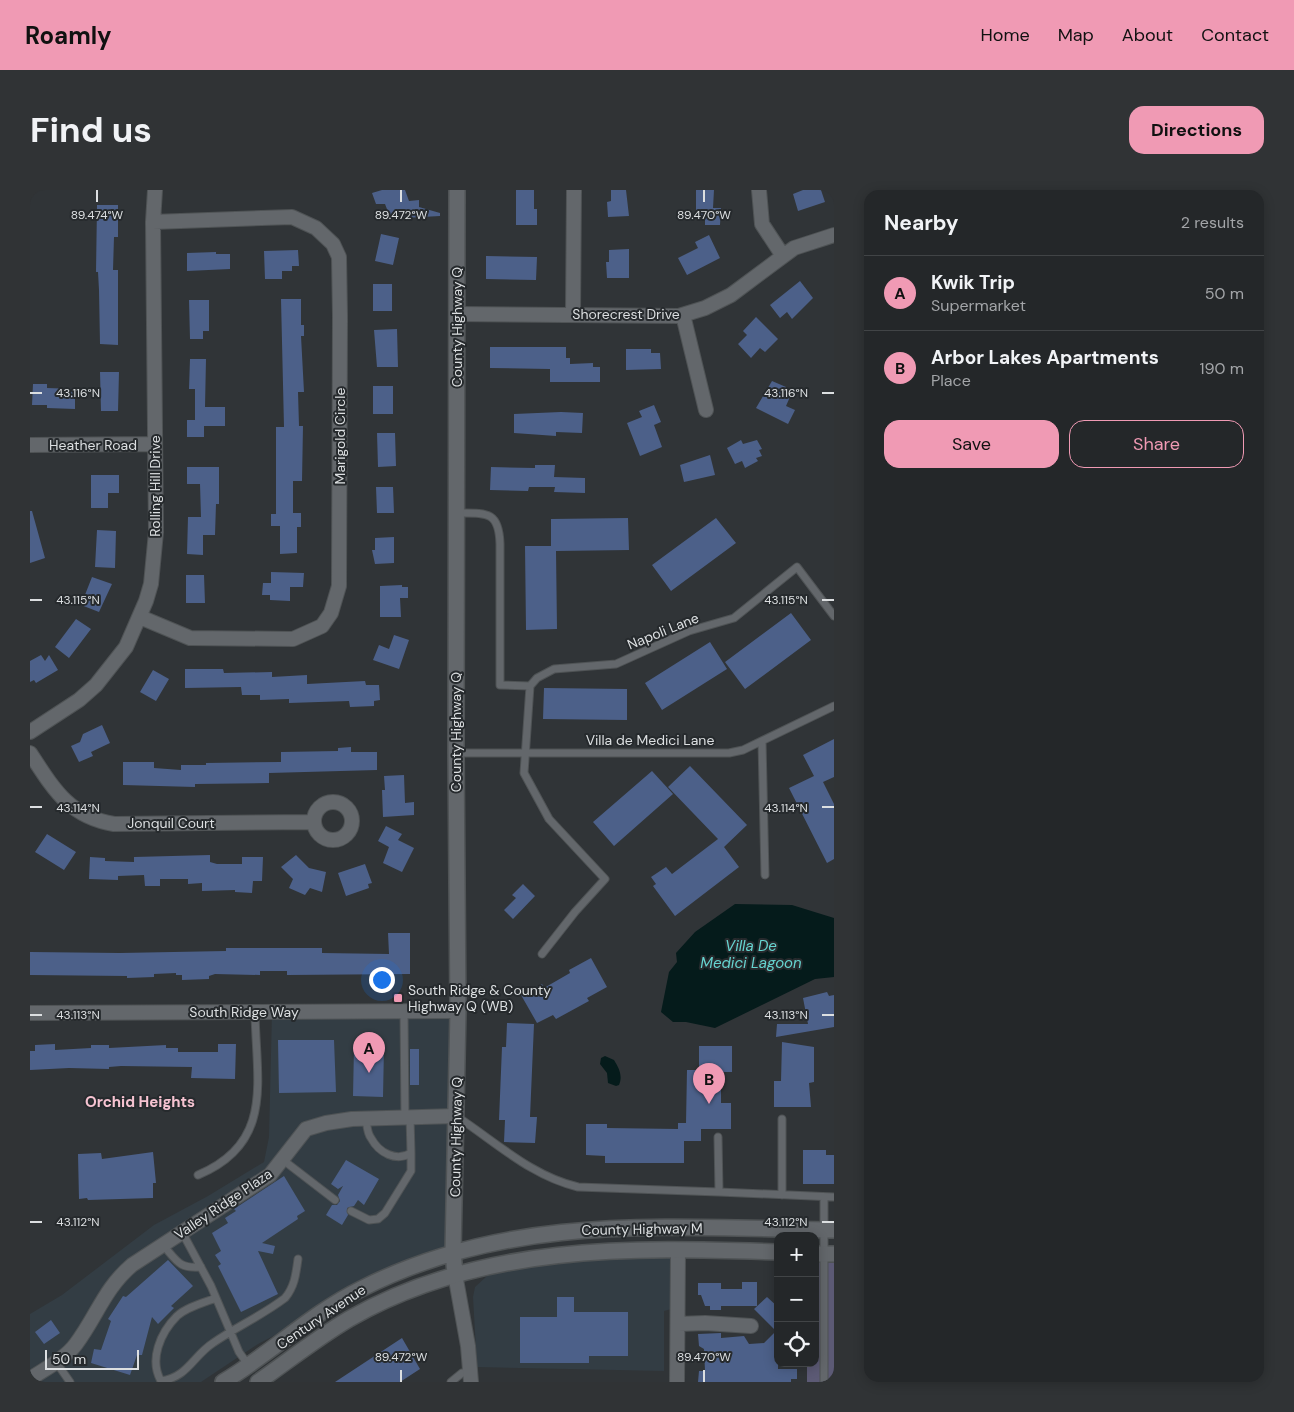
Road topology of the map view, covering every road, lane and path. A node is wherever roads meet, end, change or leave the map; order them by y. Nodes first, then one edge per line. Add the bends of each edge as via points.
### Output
1 (155, 190) edge
2 (457, 190) edge
3 (574, 190) edge
4 (759, 190) edge
5 (152, 222) junction
6 (834, 235) edge
7 (783, 256) junction
8 (457, 314) junction
9 (573, 314) junction
10 (683, 315) junction
11 (706, 410) dead end
12 (155, 444) junction
13 (30, 445) edge
14 (457, 512) junction
15 (834, 616) edge
16 (140, 617) junction
17 (530, 686) junction
18 (834, 706) edge
19 (30, 732) edge
20 (762, 741) junction
21 (526, 752) junction
22 (30, 753) edge
23 (456, 753) junction
24 (314, 822) dead end
25 (765, 876) dead end
26 (542, 954) dead end
27 (458, 1011) junction
28 (255, 1012) junction
29 (404, 1012) junction
30 (30, 1013) edge
31 (456, 1116) junction
32 (408, 1117) junction
33 (366, 1119) junction
34 (782, 1119) dead end
35 (718, 1137) dead end
36 (411, 1153) junction
37 (283, 1160) junction
38 (198, 1175) dead end
39 (719, 1192) junction
40 (782, 1195) junction
41 (824, 1197) junction
42 (834, 1197) edge
43 (335, 1200) dead end
44 (351, 1211) dead end
45 (829, 1230) edge
46 (182, 1232) junction
47 (163, 1245) junction
48 (453, 1252) junction
49 (678, 1252) junction
50 (774, 1252) edge
51 (825, 1254) edge
52 (298, 1259) dead end
53 (201, 1267) junction
54 (455, 1274) junction
55 (216, 1298) junction
56 (679, 1324) junction
57 (751, 1326) dead end
58 (231, 1332) junction
59 (56, 1362) junction
60 (250, 1366) junction
61 (470, 1377) edge
62 (30, 1379) edge
63 (70, 1382) edge
64 (224, 1382) edge
65 (258, 1382) edge
66 (451, 1382) edge
67 (677, 1382) edge
68 (824, 1382) edge

1 - 5 street, Rolling Hill Drive
2 - 8 main road, County Highway Q
3 - 9 street
4 - 7 street via 762,224
5 - 12 street, Rolling Hill Drive
5 - 16 street, Marigold Circle via 292,217 316,228 333,244 339,257 339,586 331,613 322,626 293,639 190,638
6 - 7 street, Shorecrest Drive via 794,248
7 - 10 street, Shorecrest Drive via 731,294
8 - 9 street, Shorecrest Drive
8 - 14 main road, County Highway Q
9 - 10 street, Shorecrest Drive
10 - 11 street
12 - 13 street, Heather Road
12 - 16 street, Rolling Hill Drive via 154,571
14 - 17 lane via 481,512 496,520 500,529 500,685
14 - 23 main road, County Highway Q
15 - 17 lane, Napoli Lane via 797,567 734,618 688,631 616,664 545,672
16 - 19 street, Rolling Hill Drive via 126,647 96,685
17 - 21 lane
18 - 20 lane, Villa de Medici Lane
20 - 21 lane, Villa de Medici Lane via 743,750 729,752
20 - 25 lane
21 - 23 lane, Villa de Medici Lane
21 - 26 lane via 524,773 549,820 606,879
22 - 24 street, Jonquil Court via 55,791 80,813 98,821 114,824
23 - 27 main road, County Highway Q
27 - 29 street, South Ridge Way
27 - 31 main road, County Highway Q
28 - 29 street, South Ridge Way
28 - 30 street, South Ridge Way
28 - 38 lane via 256,1115 242,1144 228,1158
29 - 32 lane
31 - 32 street, Valley Ridge Plaza
31 - 39 lane via 531,1169 566,1184
31 - 48 main road, County Highway Q
32 - 33 street, Valley Ridge Plaza
32 - 36 lane
33 - 36 lane via 371,1139 387,1155 400,1158
33 - 37 street, Valley Ridge Plaza via 332,1122 306,1129
34 - 40 lane
35 - 39 lane
36 - 44 lane via 411,1171 385,1214 369,1220
37 - 43 lane
37 - 46 street, Valley Ridge Plaza via 270,1175
39 - 40 lane
40 - 41 lane
41 - 42 lane
41 - 45 lane
45 - 48 main road, County Highway M via 672,1227 573,1230 505,1239
45 - 51 lane
46 - 47 street, Valley Ridge Plaza
46 - 53 lane
47 - 53 lane via 186,1269
47 - 59 street, Valley Ridge Plaza via 118,1276 75,1346
48 - 54 main road, County Highway Q
48 - 60 main road, Century Avenue via 359,1289
49 - 50 main road, County Highway M
49 - 54 main road, County Highway M via 562,1254
49 - 56 street
51 - 68 lane
52 - 58 lane via 291,1291 285,1298
53 - 55 lane
54 - 61 street via 467,1336
54 - 65 main road, Century Avenue via 429,1282 349,1319
55 - 58 lane
55 - 58 lane via 176,1316 156,1352 154,1362 161,1381 171,1379 184,1370 210,1344
56 - 57 street
56 - 67 street
58 - 60 lane via 239,1352
59 - 62 street, Valley Ridge Plaza
59 - 63 lane
60 - 64 main road, Century Avenue
61 - 66 lane via 462,1373

